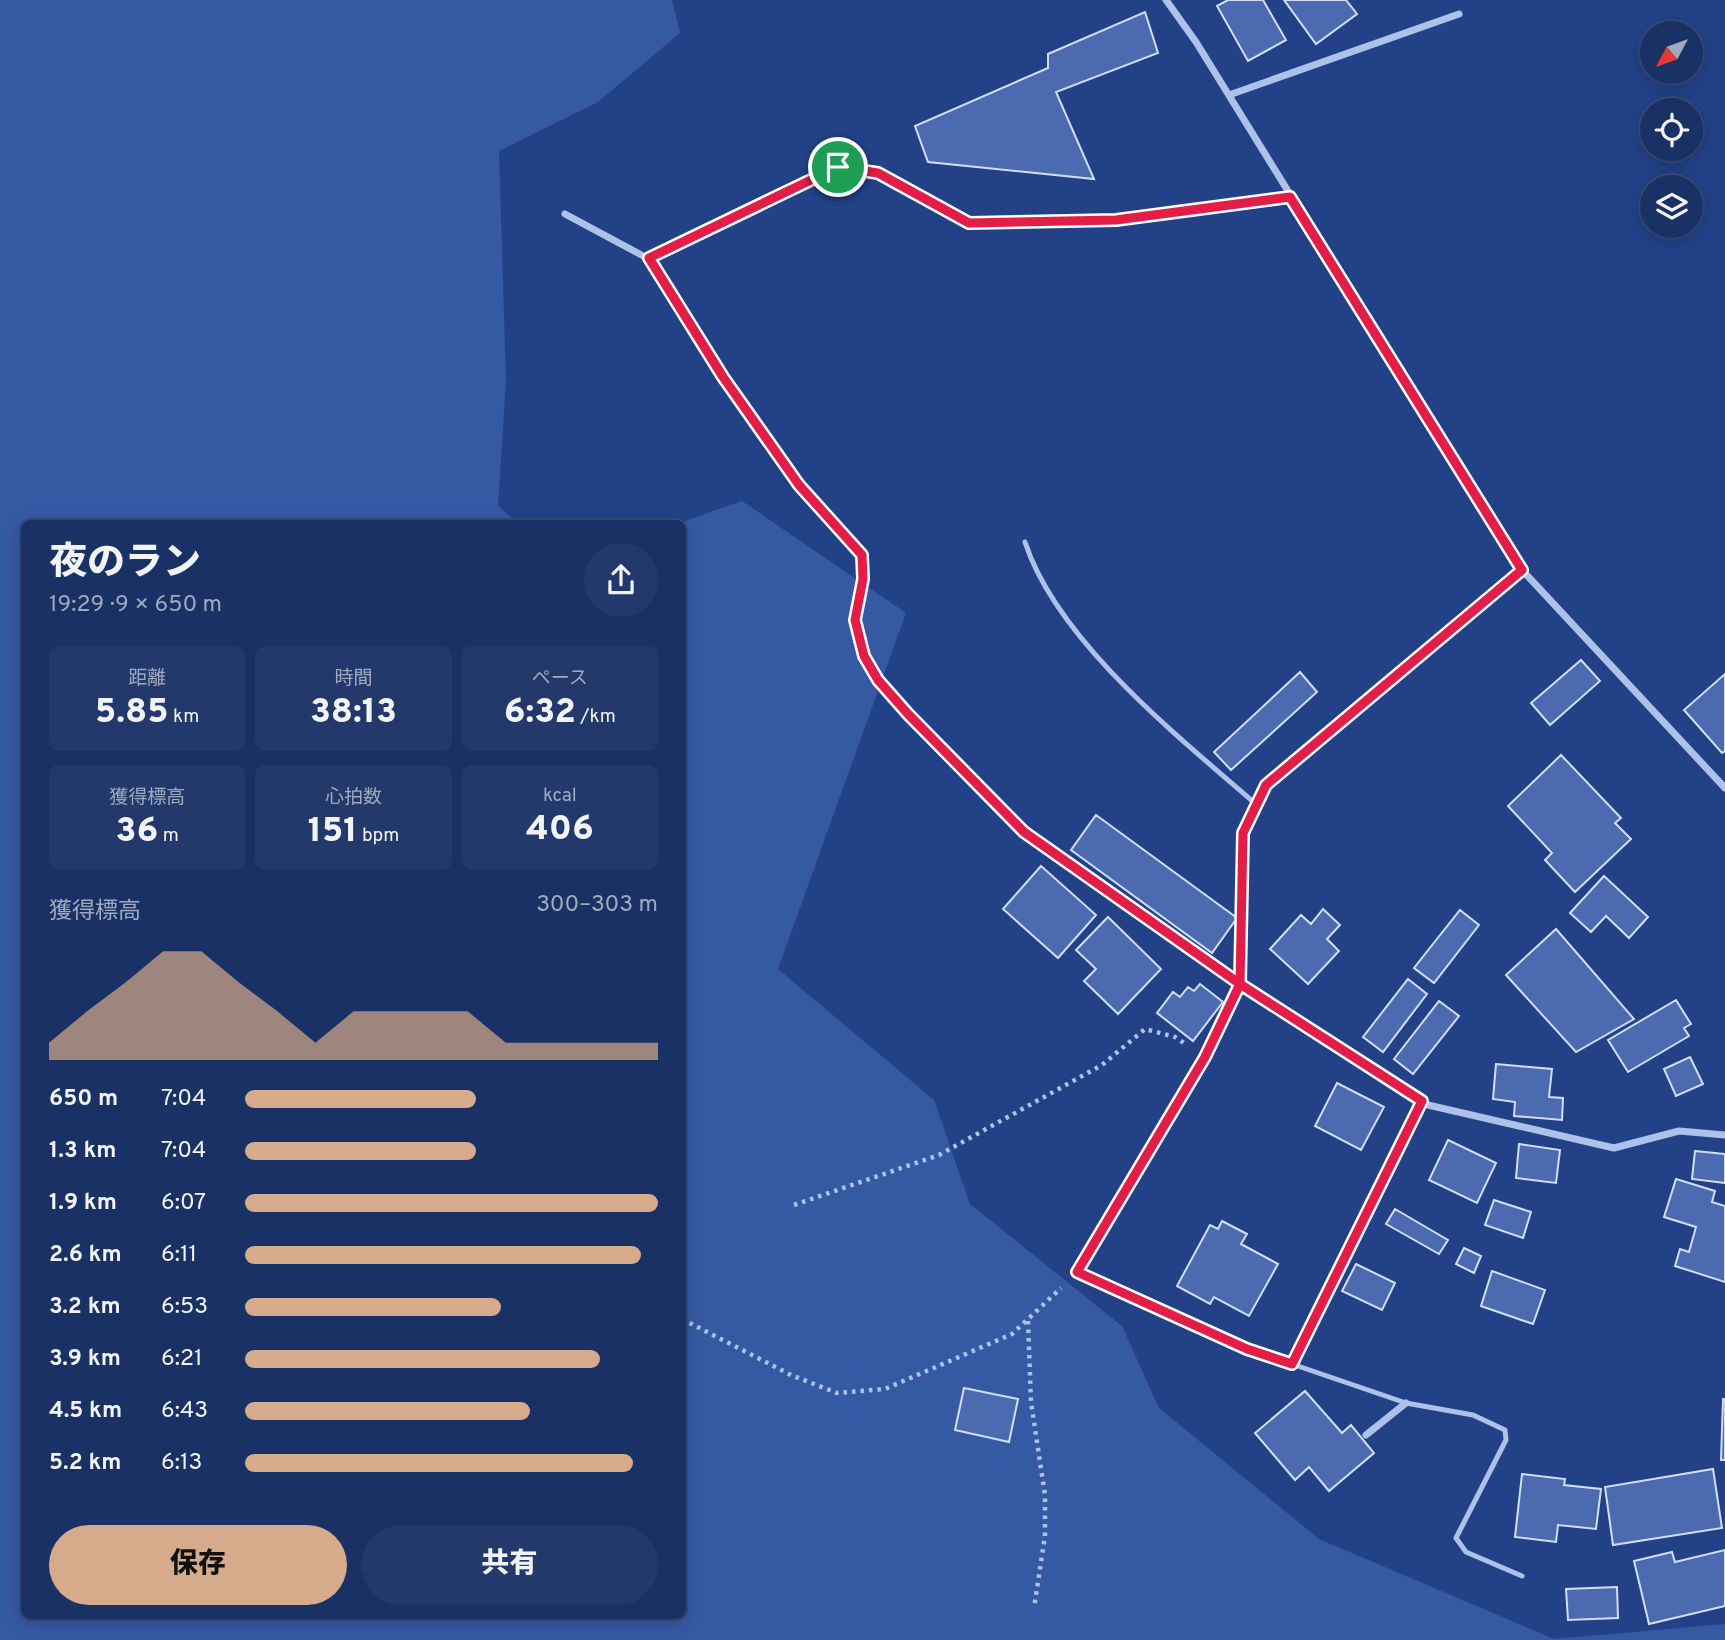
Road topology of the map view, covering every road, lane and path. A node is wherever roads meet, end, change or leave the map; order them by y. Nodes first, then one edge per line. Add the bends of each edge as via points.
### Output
1 (1166, 0) edge
2 (1459, 13) dead end
3 (1228, 95) junction
4 (1290, 197) junction
5 (565, 214) dead end
6 (649, 258) junction
7 (1025, 542) dead end
8 (1522, 570) junction
9 (1725, 788) edge
10 (1257, 805) junction
11 (1024, 832) joint
12 (1240, 984) junction
13 (1205, 1057) junction
14 (1422, 1101) junction
15 (1725, 1135) edge
16 (794, 1206) dead end
17 (1077, 1272) junction
18 (686, 1320) edge
19 (1028, 1321) junction
20 (1292, 1364) junction
21 (1406, 1403) junction
22 (1366, 1435) dead end
23 (1522, 1576) dead end
24 (1034, 1608) dead end

1 - 3 street
2 - 3 street
3 - 4 street
4 - 6 street via 1116,220 969,223 878,173 838,167
4 - 8 street
5 - 6 street
6 - 11 path via 723,377 799,485 862,555 863,579 855,620 864,656 878,680
7 - 10 lane via 1031,561 1071,626 1150,712
8 - 9 street
8 - 10 street via 1266,785
10 - 12 street via 1243,833
11 - 12 street
12 - 13 street
12 - 14 street
13 - 16 path via 1175,1037 1145,1029 1102,1065 939,1155
13 - 17 street
14 - 15 street via 1614,1148 1679,1131
14 - 20 lane
17 - 19 path
17 - 20 street via 1247,1349
18 - 19 path via 837,1394 885,1389 1012,1334
19 - 24 path via 1031,1402 1045,1495 1045,1536
20 - 21 lane
21 - 22 street
21 - 23 lane via 1473,1415 1505,1430 1506,1440 1456,1538 1466,1552

